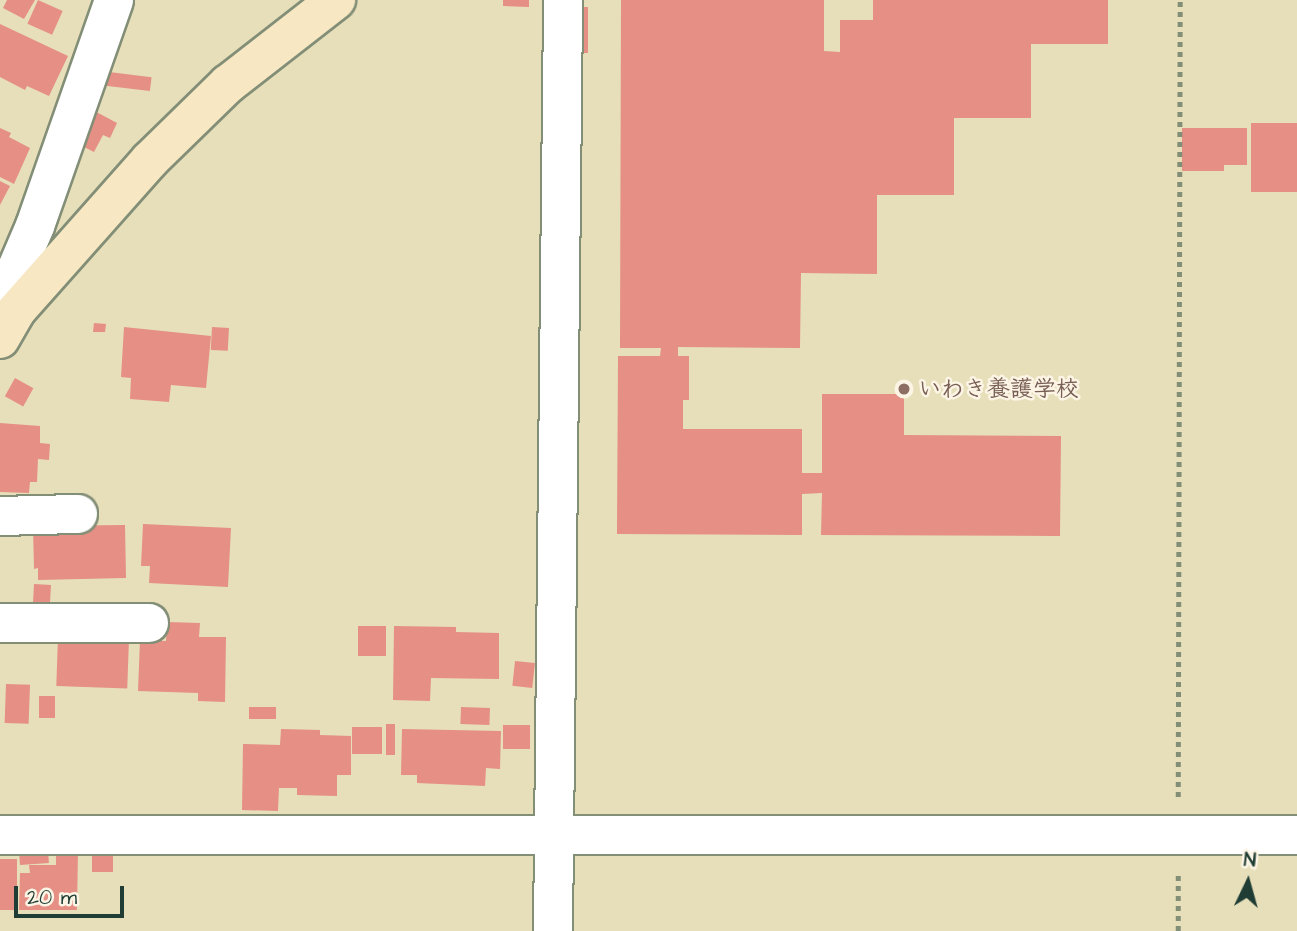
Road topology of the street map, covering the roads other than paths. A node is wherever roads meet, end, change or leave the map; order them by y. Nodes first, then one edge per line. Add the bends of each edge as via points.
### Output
1 (114, 0) edge
2 (335, 0) edge
3 (563, 0) edge
4 (9, 265) edge
5 (8, 325) edge
6 (78, 514) dead end
7 (0, 516) edge
8 (0, 623) edge
9 (149, 623) dead end
10 (0, 835) edge
11 (553, 835) junction
12 (1297, 835) edge
13 (553, 931) edge

1 - 4 street via 35,226
2 - 5 street via 228,84 150,160
3 - 11 street
4 - 5 street
6 - 7 street
8 - 9 street
10 - 11 street
11 - 12 street
11 - 13 street

